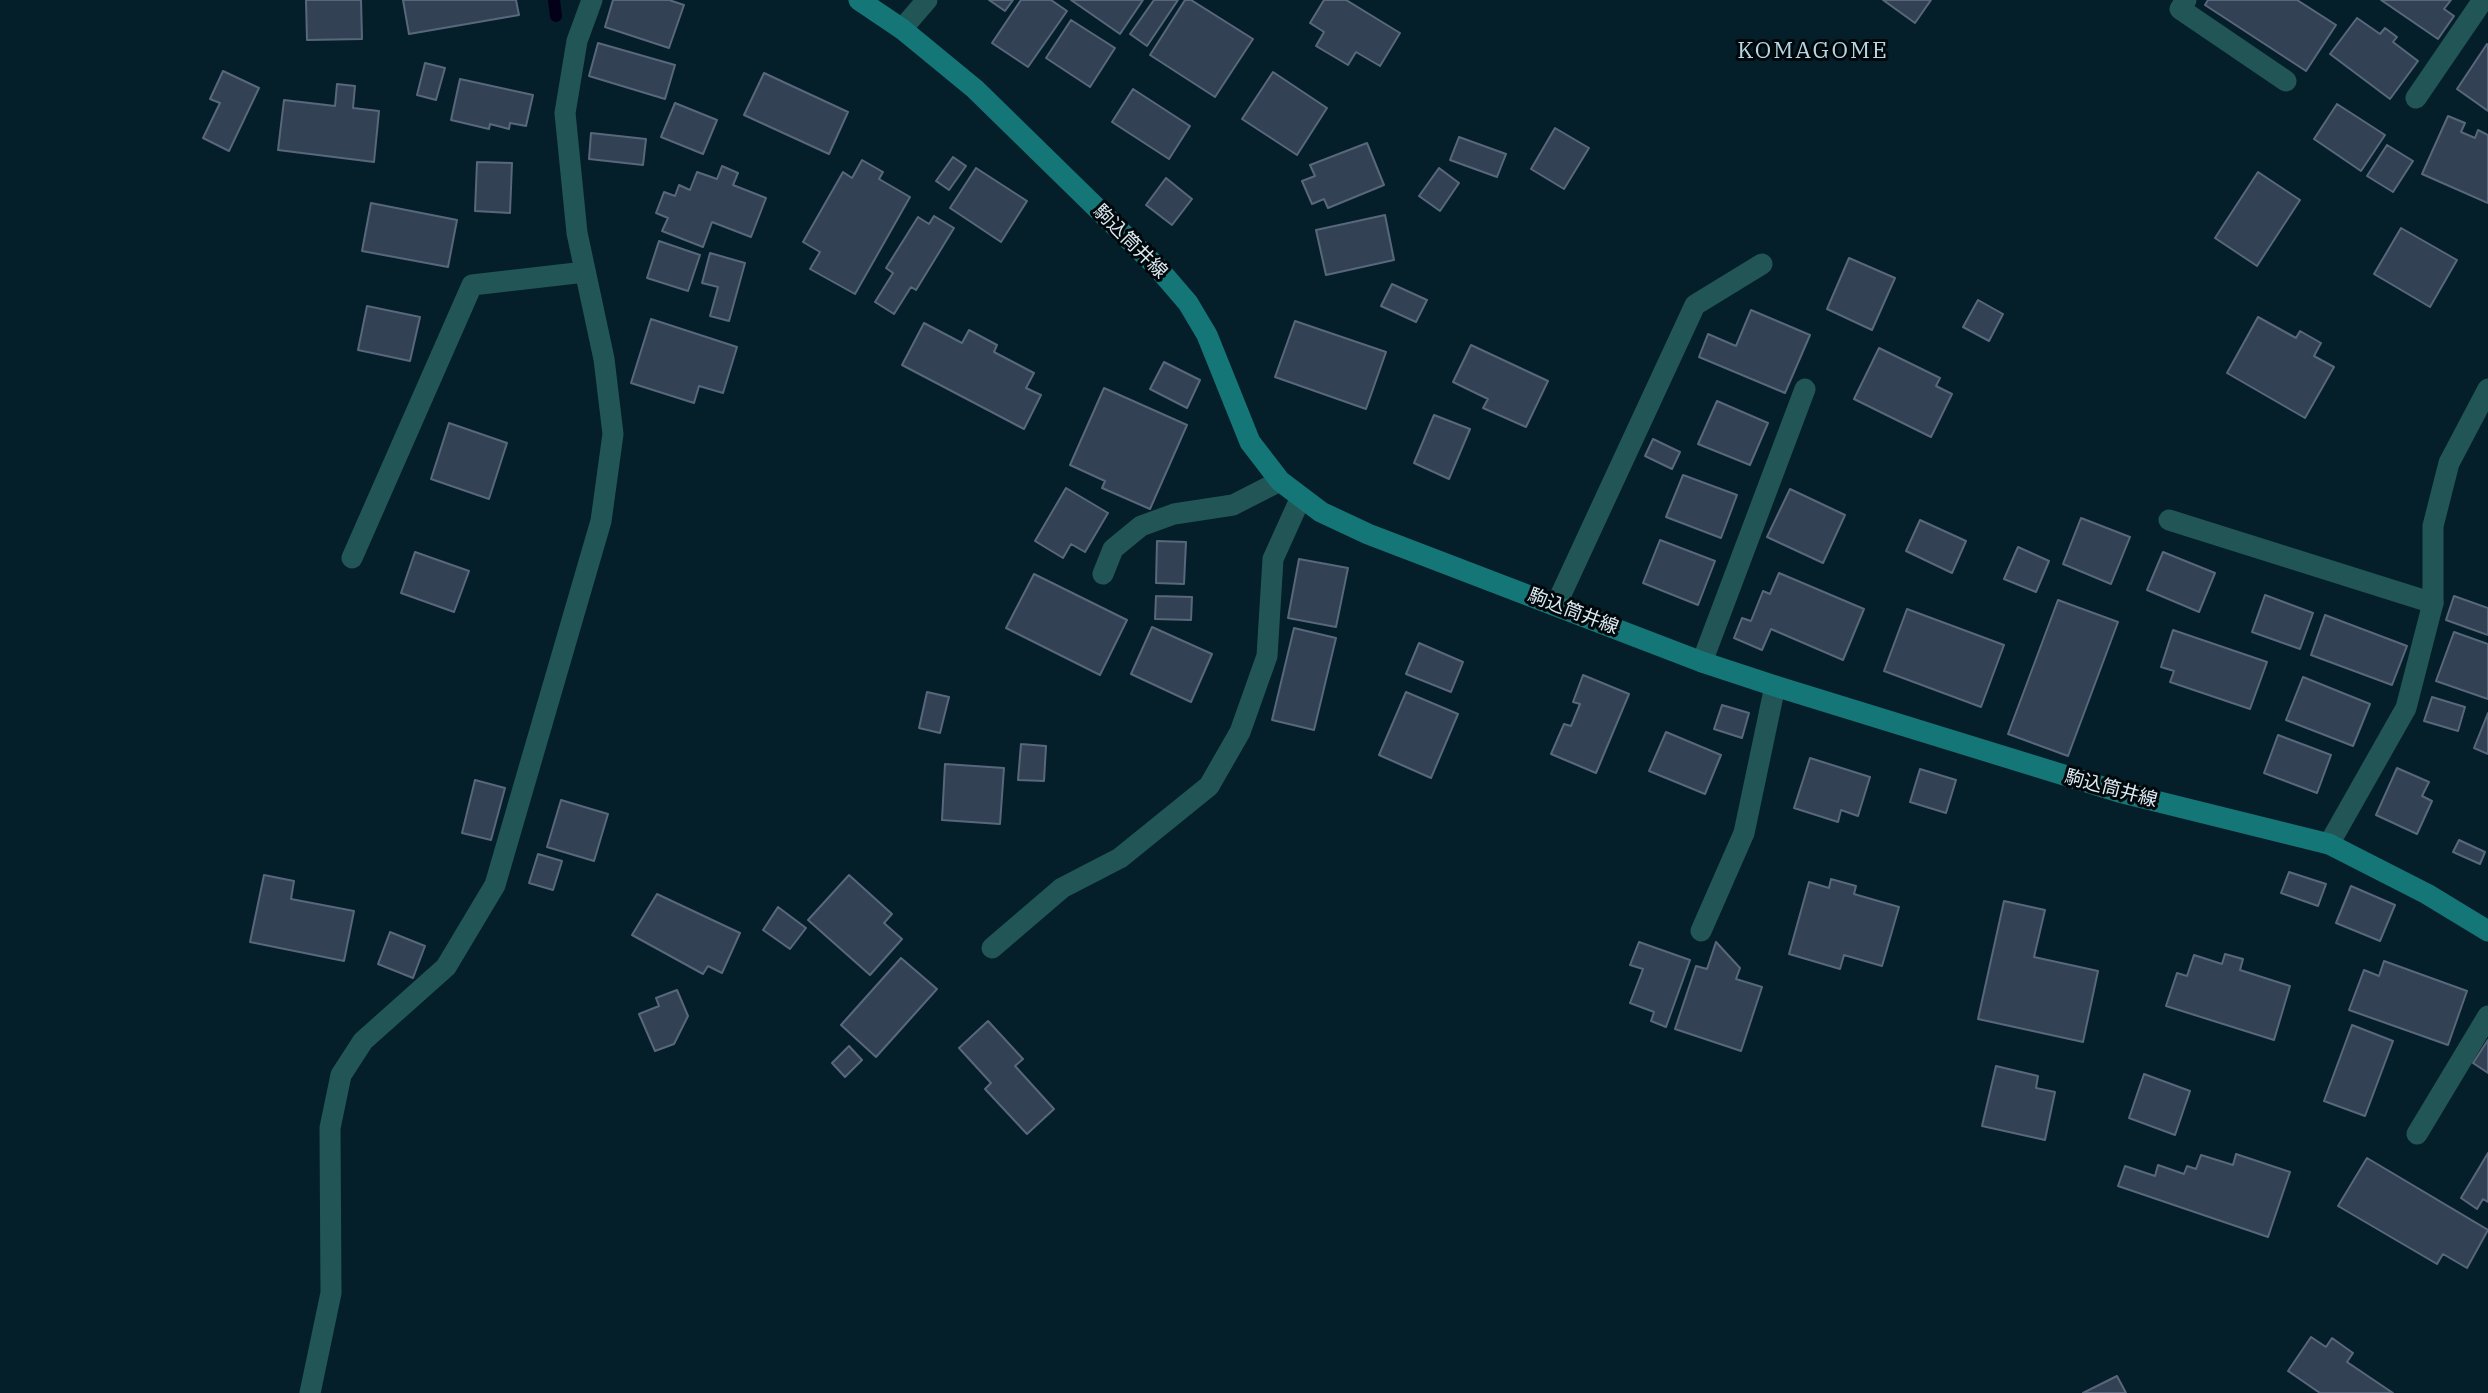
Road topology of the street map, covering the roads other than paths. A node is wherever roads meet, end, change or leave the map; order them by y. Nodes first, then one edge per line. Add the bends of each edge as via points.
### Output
1 (592, 0) edge
2 (859, 0) edge
3 (927, 0) edge
4 (2186, 0) edge
5 (2483, 0) edge
6 (902, 29) junction
7 (2286, 81) dead end
8 (2416, 98) dead end
9 (1762, 264) dead end
10 (585, 272) junction
11 (1805, 389) dead end
12 (2488, 389) edge
13 (1280, 481) junction
14 (1301, 497) junction
15 (2169, 520) dead end
16 (352, 558) dead end
17 (1103, 574) dead end
18 (2433, 603) junction
19 (1556, 605) junction
20 (1702, 662) junction
21 (1775, 687) junction
22 (2329, 844) junction
23 (1700, 931) dead end
24 (2488, 932) edge
25 (992, 948) dead end
26 (2488, 1016) edge
27 (2417, 1134) dead end
28 (310, 1393) edge

1 - 10 street via 577,41 565,113
2 - 6 main road, 駒込筒井線
3 - 6 street
4 - 7 street via 2180,9
5 - 8 street
6 - 13 main road, 駒込筒井線 via 975,89 1188,303 1207,335 1250,442
9 - 19 street via 1695,305
10 - 16 street via 472,285
10 - 28 street via 604,359 613,434 601,521 495,885 446,967 363,1041 341,1075 330,1128 331,1293
11 - 20 street
12 - 18 street via 2448,463 2433,526
13 - 14 main road, 駒込筒井線
13 - 17 street via 1233,505 1174,513 1141,526 1113,550
14 - 19 main road, 駒込筒井線 via 1367,534
14 - 25 street via 1273,559 1267,656 1240,732 1209,786 1120,858 1062,888
15 - 18 street
18 - 22 street via 2406,708
19 - 20 main road, 駒込筒井線
20 - 21 main road, 駒込筒井線
21 - 22 main road, 駒込筒井線 via 2084,782
21 - 23 street via 1744,833
22 - 24 main road, 駒込筒井線 via 2427,894
26 - 27 street

